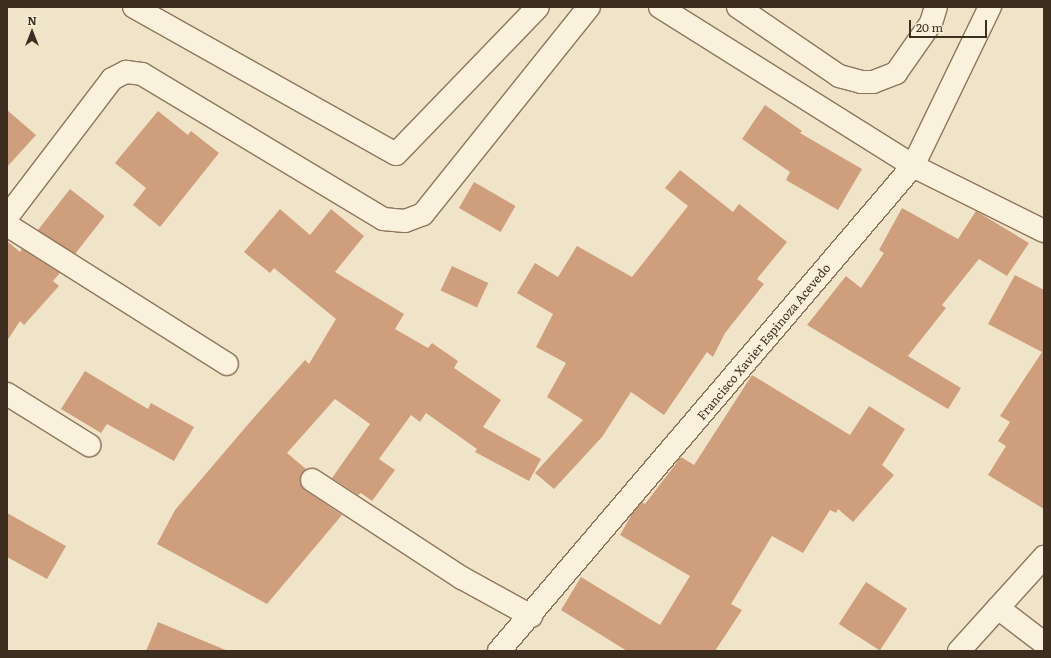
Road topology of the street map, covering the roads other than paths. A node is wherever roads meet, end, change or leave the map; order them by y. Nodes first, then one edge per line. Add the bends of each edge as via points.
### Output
1 (134, 7) edge
2 (538, 7) edge
3 (589, 7) edge
4 (660, 7) edge
5 (738, 7) edge
6 (936, 7) edge
7 (990, 7) edge
8 (913, 166) junction
9 (7, 217) edge
10 (7, 225) edge
11 (1044, 231) edge
12 (227, 364) dead end
13 (7, 394) edge
14 (89, 445) dead end
15 (312, 480) dead end
16 (1044, 557) edge
17 (998, 608) junction
18 (531, 616) junction
19 (1044, 643) edge
20 (499, 651) edge
21 (959, 651) edge

1 - 2 street via 396,154
3 - 9 street via 423,214 405,222 383,219 142,74 126,72 112,79
4 - 8 street
5 - 6 street via 840,76 850,80 873,82 896,73 931,23
7 - 8 street, Francisco Xavier Espinoza Acevedo
8 - 11 street
8 - 18 street, Francisco Xavier Espinoza Acevedo
10 - 12 street
13 - 14 street
15 - 18 street via 462,578
16 - 17 street
17 - 19 street
17 - 21 street
18 - 20 street, Francisco Xavier Espinoza Acevedo

